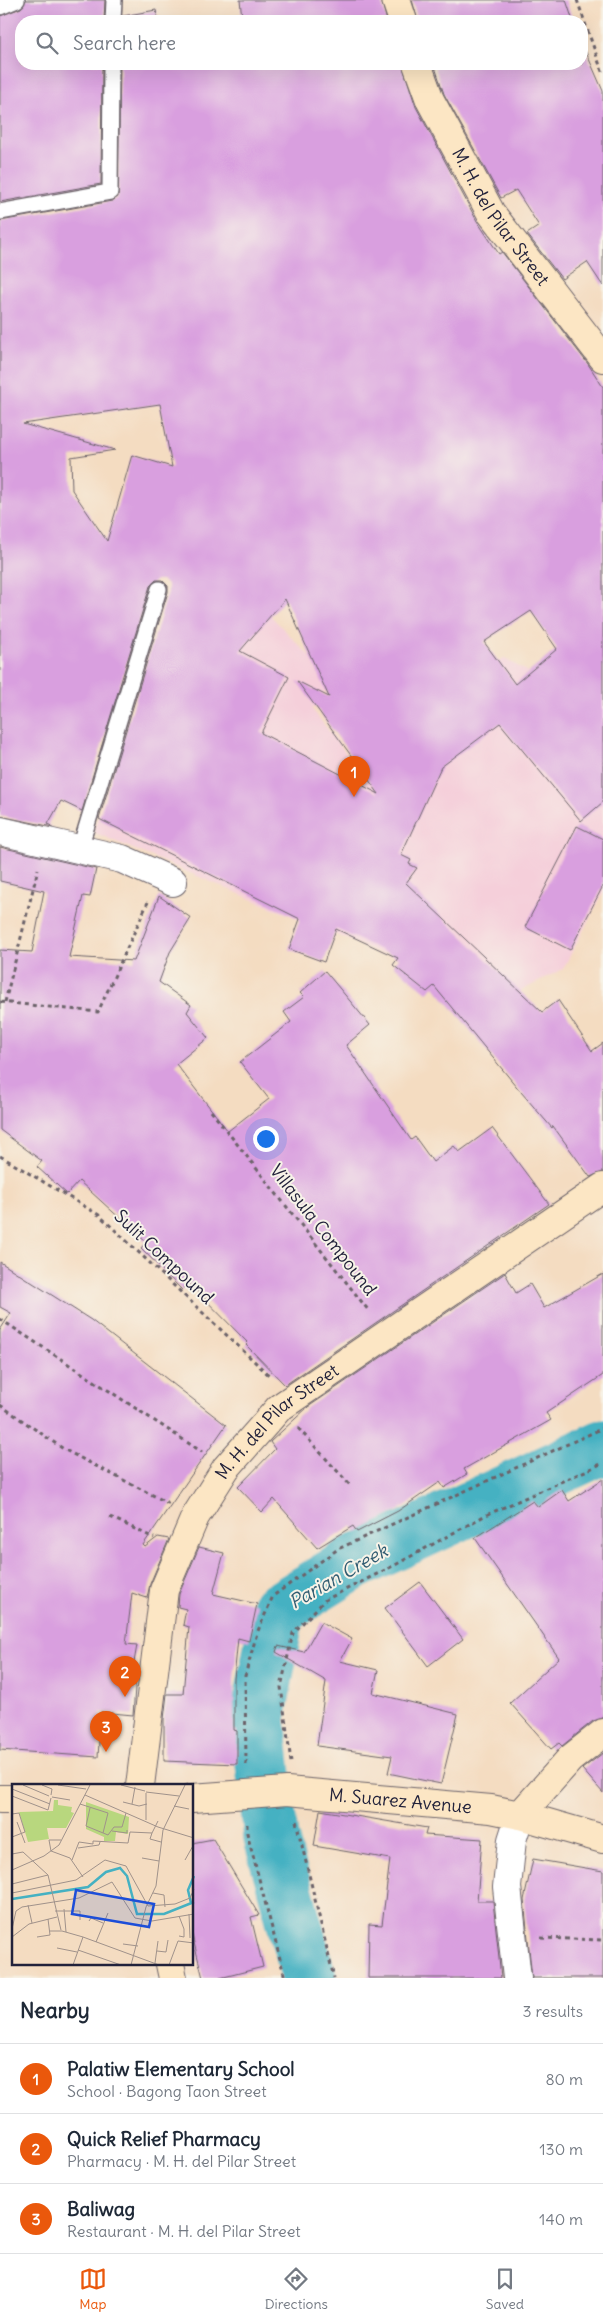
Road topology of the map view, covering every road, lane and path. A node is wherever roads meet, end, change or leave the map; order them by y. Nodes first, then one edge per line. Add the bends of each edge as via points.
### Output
1 (17, 0) edge
2 (114, 0) edge
3 (396, 0) edge
4 (577, 0) edge
5 (0, 7) edge
6 (113, 15) edge
7 (401, 15) edge
8 (582, 15) edge
9 (588, 31) edge
10 (111, 70) edge
11 (420, 70) edge
12 (603, 74) edge
13 (0, 212) edge
14 (603, 358) edge
15 (158, 589) dead end
16 (0, 831) edge
17 (44, 841) junction
18 (80, 848) junction
19 (166, 879) joint
20 (0, 1002) edge
21 (6, 1002) junction
22 (211, 1111) dead end
23 (0, 1156) edge
24 (603, 1187) edge
25 (370, 1311) dead end
26 (0, 1319) edge
27 (285, 1404) junction
28 (0, 1405) edge
29 (603, 1428) edge
30 (209, 1457) dead end
31 (603, 1463) edge
32 (350, 1485) dead end
33 (195, 1516) junction
34 (110, 1517) dead end
35 (181, 1551) junction
36 (603, 1733) edge
37 (140, 1784) edge
38 (290, 1792) junction
39 (248, 1794) junction
40 (194, 1798) edge
41 (520, 1814) junction
42 (603, 1839) edge
43 (512, 1936) junction
44 (603, 1940) edge
45 (285, 1978) edge
46 (334, 1978) edge
47 (517, 1978) edge

1 - 5 lane
2 - 6 lane
3 - 7 street
4 - 8 path
9 - 12 path
10 - 13 lane via 110,192
11 - 14 street, M. H. del Pilar Street via 430,100 491,212
15 - 18 lane
16 - 17 street
17 - 18 street
17 - 21 path
18 - 19 street via 122,859
19 - 21 path via 98,1012
20 - 21 path
22 - 25 path, Villasula Compound
23 - 27 path, Sulit Compound via 99,1215 268,1374
24 - 27 street, M. H. del Pilar Street
26 - 30 path
27 - 32 path, Sulit Compound
27 - 33 street, M. H. del Pilar Street via 226,1468
28 - 33 path via 65,1450
29 - 39 path via 338,1549 273,1596 256,1633 245,1676
31 - 38 path via 484,1516 325,1600 293,1633 281,1687
33 - 35 street, M. H. del Pilar Street
34 - 35 path
35 - 37 street, M. H. del Pilar Street via 164,1590
36 - 41 street via 570,1760
38 - 39 street, M. Suarez Avenue
38 - 41 street, M. Suarez Avenue
38 - 46 path
39 - 40 street, M. Suarez Avenue
39 - 45 path via 247,1833
41 - 42 street, M. Suarez Avenue
41 - 43 street via 512,1840 507,1887
43 - 44 path
43 - 47 street

